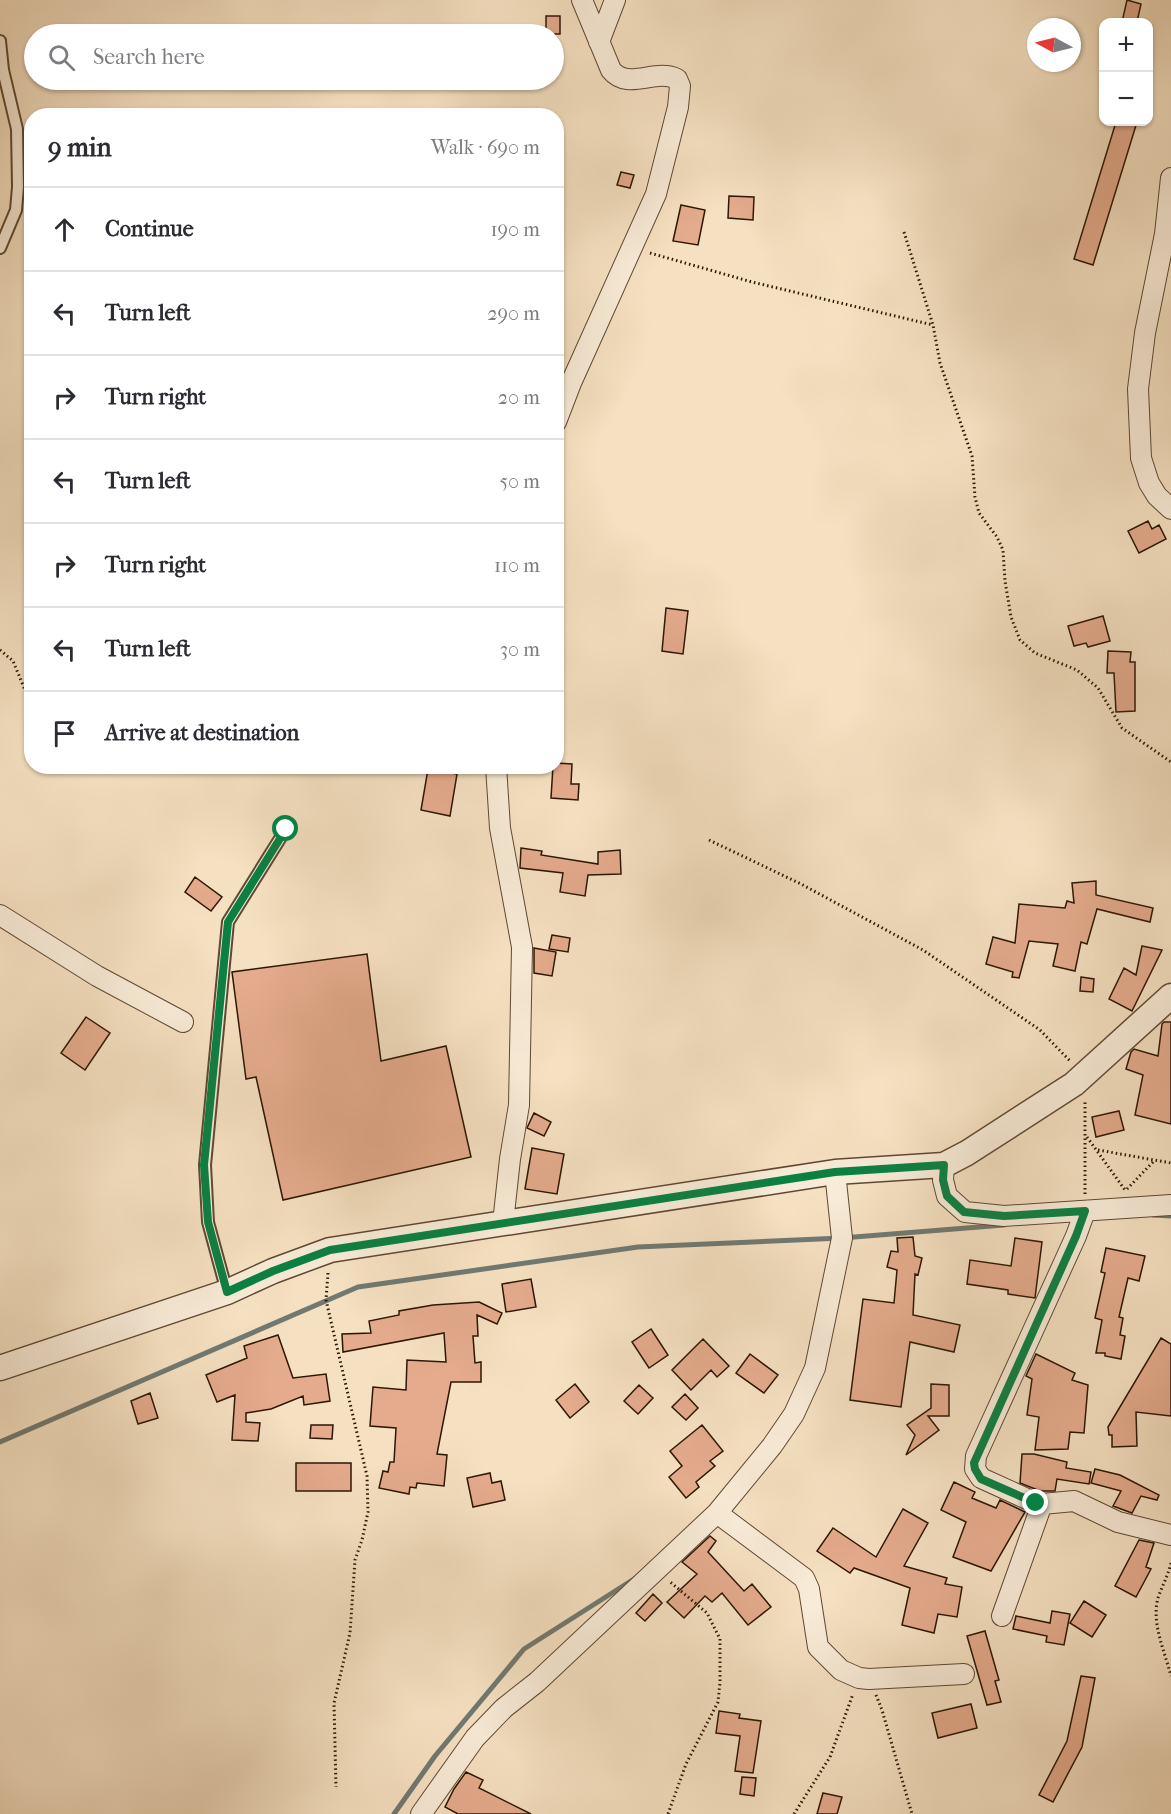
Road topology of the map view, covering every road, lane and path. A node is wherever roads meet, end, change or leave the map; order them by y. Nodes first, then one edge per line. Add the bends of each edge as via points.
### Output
1 (582, 0) edge
2 (615, 0) edge
3 (0, 41) edge
4 (599, 42) junction
5 (1171, 178) edge
6 (904, 232) dead end
7 (0, 248) edge
8 (631, 248) junction
9 (933, 325) junction
10 (564, 401) edge
11 (1171, 509) edge
12 (0, 650) edge
13 (24, 688) edge
14 (1171, 762) edge
15 (497, 774) edge
16 (286, 829) dead end
17 (709, 840) dead end
18 (0, 915) edge
19 (1171, 996) edge
20 (183, 1022) dead end
21 (1085, 1075) junction
22 (1086, 1135) junction
23 (1096, 1150) junction
24 (1155, 1161) junction
25 (1171, 1163) edge
26 (944, 1165) junction
27 (835, 1172) junction
28 (1126, 1190) junction
29 (1171, 1205) edge
30 (1139, 1207) junction
31 (1085, 1211) junction
32 (503, 1223) junction
33 (330, 1250) junction
34 (227, 1292) junction
35 (0, 1368) edge
36 (1042, 1504) junction
37 (717, 1513) junction
38 (1171, 1535) edge
39 (1171, 1563) edge
40 (657, 1571) junction
41 (1002, 1616) dead end
42 (964, 1674) dead end
43 (1171, 1676) edge
44 (864, 1679) junction
45 (336, 1787) dead end
46 (421, 1814) edge
47 (668, 1814) edge
48 (794, 1814) edge
49 (912, 1814) edge

1 - 4 street
2 - 4 street
3 - 7 lane via 16,129 18,187 16,210
4 - 8 street via 617,77 625,80 669,75 680,86 656,194
5 - 11 street via 1138,389 1141,458 1149,483
6 - 9 path
8 - 9 path via 752,282
8 - 10 street
9 - 14 path via 940,363 972,456 979,513 1003,550 1011,617 1020,640 1035,653 1077,670 1098,688 1122,728
12 - 13 path via 13,661
15 - 32 street via 500,828 522,947 519,1104
16 - 34 lane via 228,922 204,1165 208,1222
17 - 21 path via 923,950 1040,1030
18 - 20 street via 98,976
19 - 21 street
21 - 22 path
21 - 26 street
22 - 23 path
22 - 31 path
23 - 24 path
23 - 28 path
24 - 25 path
24 - 28 path
26 - 27 street
26 - 31 street via 947,1196 964,1212 1004,1216
27 - 32 street
27 - 37 street via 843,1238 815,1368 794,1414
28 - 30 path
29 - 30 street
30 - 31 street
31 - 36 street via 974,1463 981,1479
32 - 33 street
33 - 34 street
33 - 45 path via 326,1300 367,1476 368,1512 355,1560 350,1633 334,1703
34 - 35 street
36 - 38 street via 1074,1501 1118,1522
36 - 41 street
37 - 40 street
37 - 44 street via 804,1578 818,1647 841,1670
39 - 43 path via 1158,1598 1156,1620
40 - 46 street via 504,1708 475,1738
40 - 47 path via 707,1613 720,1639 718,1702 686,1764
42 - 44 street
44 - 48 path via 830,1757
44 - 49 path via 882,1710

